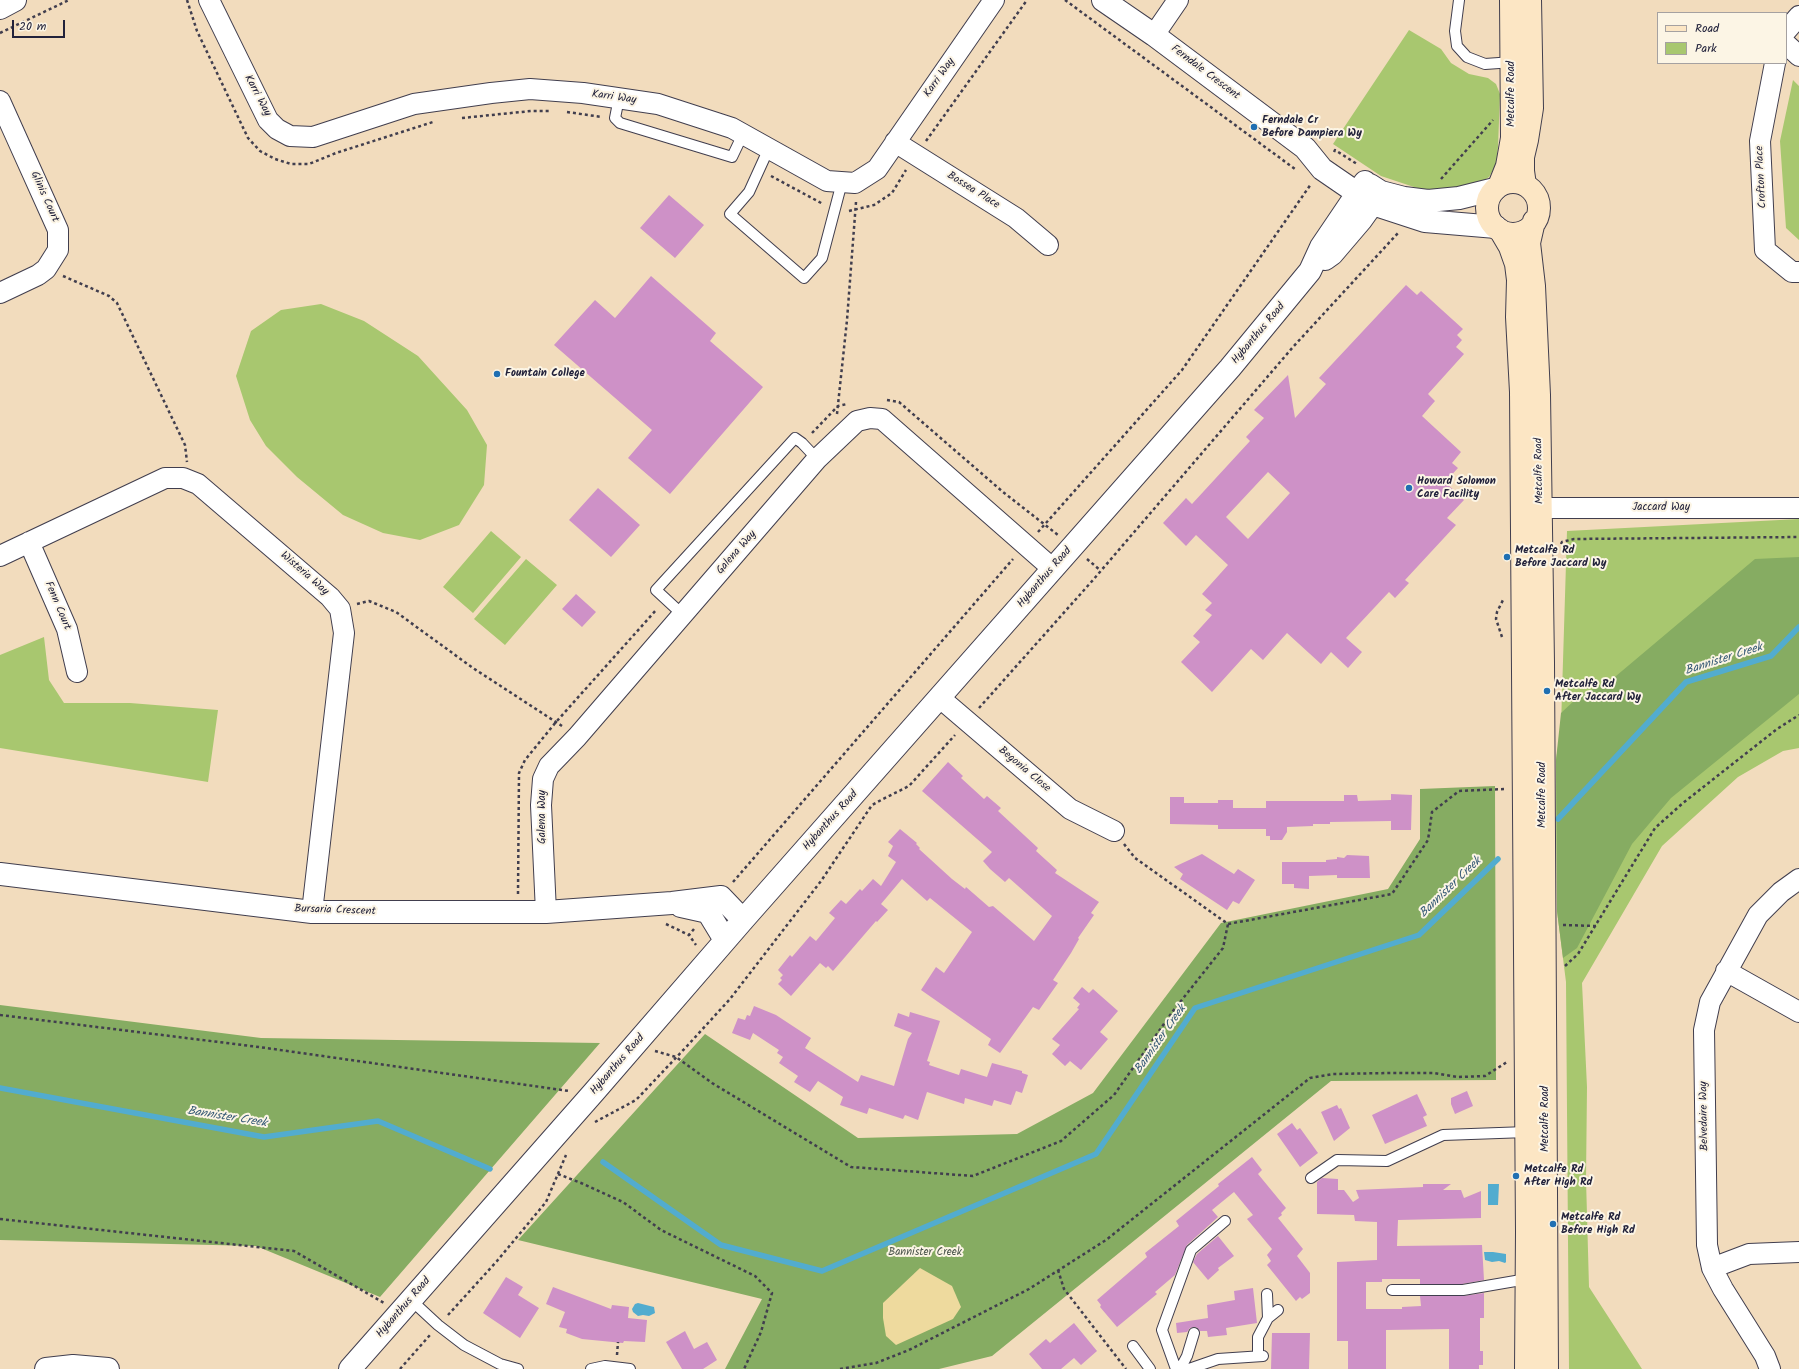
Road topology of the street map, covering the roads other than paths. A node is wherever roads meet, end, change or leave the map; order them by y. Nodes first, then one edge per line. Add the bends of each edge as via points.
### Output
1 (15, 0) edge
2 (209, 0) edge
3 (994, 0) edge
4 (1102, 0) edge
5 (1178, 0) edge
6 (1459, 0) edge
7 (1511, 0) edge
8 (1530, 0) edge
9 (0, 8) edge
10 (1799, 16) edge
11 (1787, 30) edge
12 (1154, 35) junction
13 (1787, 45) edge
14 (1799, 56) edge
15 (1521, 62) junction
16 (1775, 64) edge
17 (619, 98) junction
18 (0, 101) edge
19 (743, 134) junction
20 (895, 142) junction
21 (769, 148) junction
22 (849, 183) junction
23 (1525, 185) junction
24 (1368, 187) junction
25 (1497, 188) junction
26 (1534, 222) junction
27 (1498, 229) junction
28 (1048, 245) dead end
29 (1799, 272) edge
30 (0, 293) edge
31 (817, 459) junction
32 (1531, 508) junction
33 (1799, 508) edge
34 (29, 542) junction
35 (0, 556) edge
36 (1053, 569) junction
37 (684, 615) junction
38 (77, 672) dead end
39 (940, 698) junction
40 (1114, 831) road end
41 (0, 874) edge
42 (1799, 880) edge
43 (714, 905) junction
44 (312, 912) junction
45 (546, 912) junction
46 (743, 920) junction
47 (725, 940) junction
48 (1726, 972) junction
49 (1799, 1012) edge
50 (1527, 1132) junction
51 (1311, 1178) dead end
52 (1225, 1221) dead end
53 (1799, 1252) edge
54 (1712, 1268) junction
55 (1527, 1280) junction
56 (1392, 1290) dead end
57 (1267, 1294) dead end
58 (405, 1308) junction
59 (1278, 1310) dead end
60 (1268, 1318) junction
61 (1194, 1333) dead end
62 (1132, 1346) dead end
63 (358, 1366) edge
64 (46, 1369) edge
65 (108, 1369) edge
66 (518, 1369) edge
67 (591, 1369) edge
68 (630, 1369) edge
69 (1150, 1369) edge
70 (1176, 1369) edge
71 (1180, 1369) edge
72 (1189, 1369) edge
73 (1526, 1369) edge
74 (1547, 1369) edge
75 (1770, 1369) edge

1 - 9 street
2 - 17 street, Karri Way via 268,120 290,136 313,137 414,104 491,93 530,89
3 - 20 street, Karri Way
4 - 12 street, Ferndale Crescent
5 - 12 street
6 - 15 lane via 1455,31 1458,46 1467,57 1485,64
7 - 15 main road, Metcalfe Road
8 - 15 main road, Metcalfe Road
10 - 11 street
12 - 24 street, Ferndale Crescent via 1305,148 1330,158
13 - 14 street
15 - 23 main road, Metcalfe Road via 1532,108 1523,156
15 - 25 main road, Metcalfe Road via 1507,166
16 - 29 street, Crofton Place via 1760,141 1765,250 1792,272
17 - 19 street, Karri Way via 658,104
17 - 19 lane via 614,118 620,123 732,157
18 - 30 street, Glinis Court via 58,230 58,250 46,269
19 - 21 street, Karri Way
20 - 22 street, Karri Way via 877,169
20 - 28 street, Bossea Place via 1016,218
21 - 22 street, Karri Way via 827,181
21 - 22 lane via 749,192 730,214 804,278 822,258
23 - 25 main road via 1515,182
23 - 26 main road, Metcalfe Road via 1534,192 1538,200 1539,209
24 - 25 street, Ferndale Crescent via 1404,198 1428,200 1459,198
24 - 27 street, Ferndale Crescent via 1425,221
24 - 36 street, Hybanthus Road via 1332,254 1310,271 1230,368
25 - 27 main road, Metcalfe Road via 1489,198 1487,207 1488,214
26 - 27 main road via 1522,232 1513,234
26 - 32 main road, Metcalfe Road via 1529,243 1534,286 1539,395
27 - 32 main road, Metcalfe Road via 1510,247 1516,264 1517,317
31 - 36 street, Galena Way via 857,421 882,419
31 - 37 street, Galena Way
31 - 37 lane via 795,438 656,590
32 - 33 street, Jaccard Way
32 - 50 main road, Metcalfe Road
32 - 74 main road, Metcalfe Road
34 - 35 street, Wisteria Way
34 - 38 street, Fenn Court via 67,629
34 - 44 street, Wisteria Way via 165,478 183,478 198,484 330,597 340,609 344,634
36 - 39 street, Hybanthus Road
37 - 45 street, Galena Way via 578,737 549,766 543,779 541,805
39 - 40 street, Begonia Close via 1070,809
39 - 46 street, Hybanthus Road
41 - 44 street, Bursaria Crescent
42 - 48 street, Belvedaire Way via 1781,892 1758,915
43 - 45 street, Bursaria Crescent via 672,903
43 - 46 street
43 - 47 street
44 - 45 street, Bursaria Crescent
46 - 47 street, Hybanthus Road
47 - 58 street, Hybanthus Road
48 - 49 street
48 - 54 street, Belvedaire Way via 1710,1002 1704,1030 1707,1245
50 - 51 lane via 1444,1135 1387,1161 1337,1160
50 - 55 main road, Metcalfe Road
52 - 70 lane via 1190,1250 1162,1330
53 - 54 street via 1749,1254
54 - 75 street, Belvedaire Way via 1765,1356
55 - 56 lane via 1463,1290
55 - 73 main road, Metcalfe Road
57 - 60 lane
58 - 63 street, Hybanthus Road
58 - 66 lane via 438,1325 464,1345 500,1364
59 - 60 lane
60 - 72 lane via 1258,1337 1260,1356 1218,1359
61 - 71 lane
62 - 69 lane
64 - 65 street via 74,1366
67 - 68 lane via 605,1366

